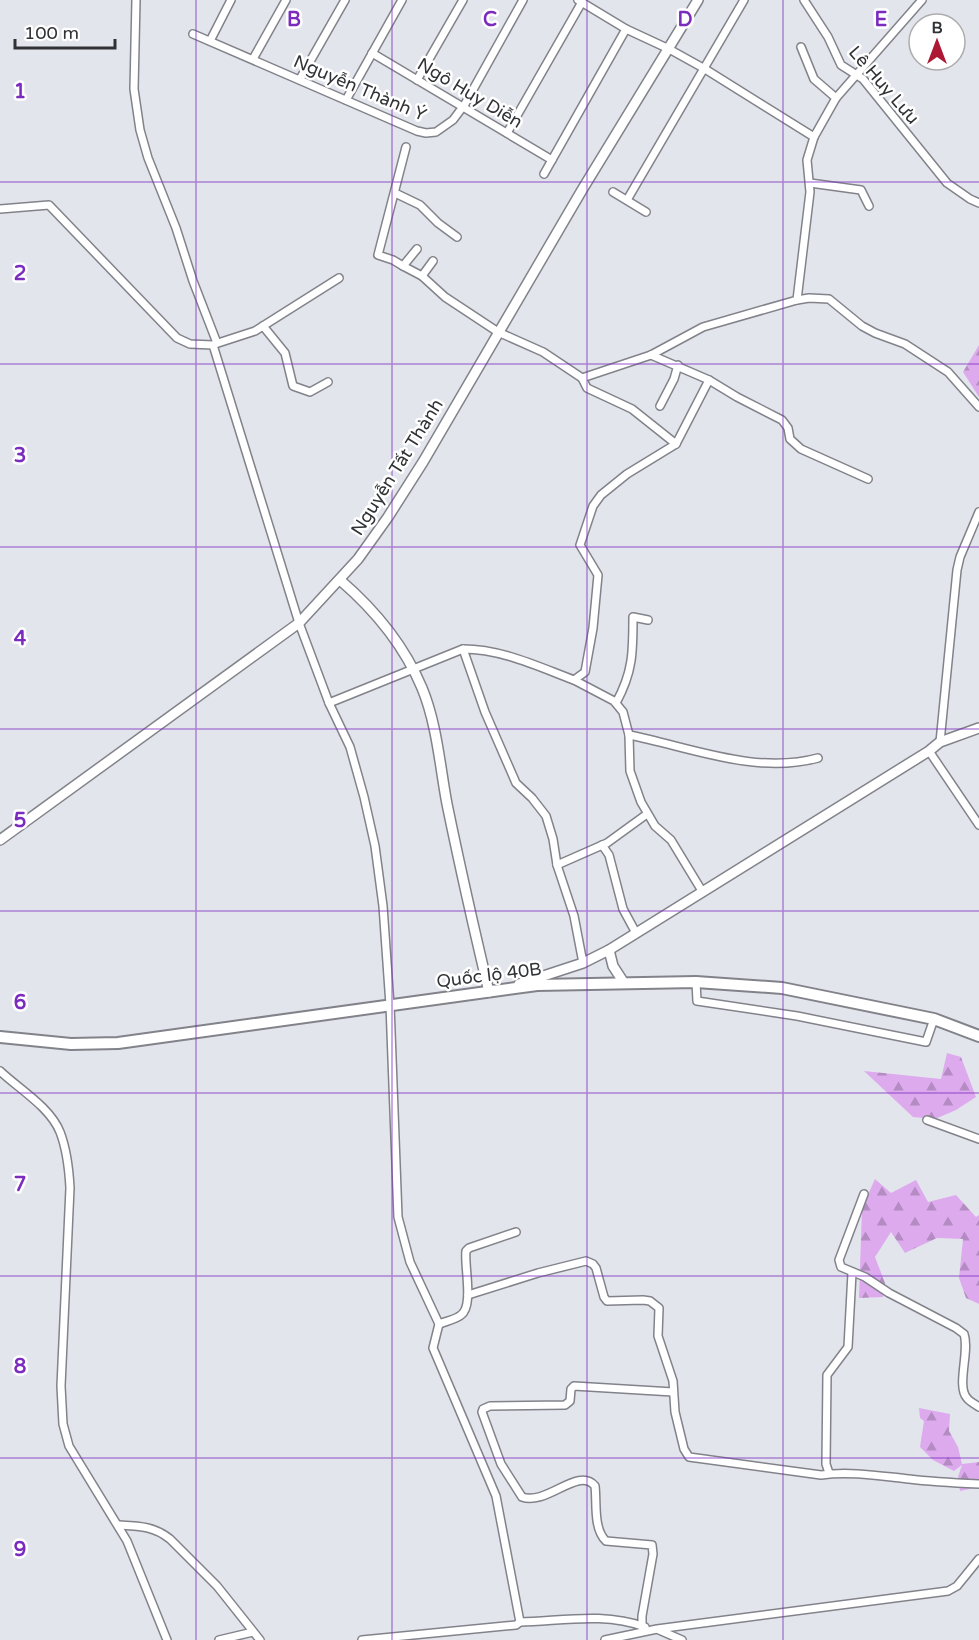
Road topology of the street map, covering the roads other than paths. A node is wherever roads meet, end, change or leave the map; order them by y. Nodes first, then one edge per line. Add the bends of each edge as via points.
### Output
1 (136, 0) edge
2 (231, 0) edge
3 (286, 0) edge
4 (345, 0) edge
5 (390, 0) edge
6 (464, 0) edge
7 (523, 0) edge
8 (698, 0) edge
9 (744, 0) edge
10 (804, 0) edge
11 (922, 0) edge
12 (580, 1) edge
13 (400, 3) edge
14 (626, 29) junction
15 (192, 34) dead end
16 (210, 40) junction
17 (801, 47) dead end
18 (669, 49) junction
19 (372, 53) junction
20 (253, 59) junction
21 (705, 69) junction
22 (857, 74) junction
23 (300, 80) junction
24 (417, 80) junction
25 (836, 98) junction
26 (346, 99) junction
27 (462, 107) junction
28 (507, 133) junction
29 (814, 137) junction
30 (406, 147) dead end
31 (552, 160) junction
32 (544, 174) dead end
33 (810, 183) junction
34 (613, 192) dead end
35 (395, 193) junction
36 (627, 200) junction
37 (979, 202) edge
38 (869, 206) dead end
39 (0, 209) edge
40 (646, 212) dead end
41 (457, 237) dead end
42 (417, 249) dead end
43 (433, 261) dead end
44 (403, 266) junction
45 (422, 276) junction
46 (339, 278) dead end
47 (797, 300) junction
48 (263, 326) junction
49 (498, 332) junction
50 (215, 344) junction
51 (651, 354) junction
52 (678, 365) junction
53 (582, 378) junction
54 (709, 380) junction
55 (328, 382) dead end
56 (660, 406) dead end
57 (979, 407) edge
58 (676, 444) junction
59 (868, 479) dead end
60 (979, 512) edge
61 (340, 580) junction
62 (648, 620) dead end
63 (299, 623) junction
64 (463, 649) junction
65 (412, 668) junction
66 (574, 680) junction
67 (329, 703) junction
68 (616, 703) junction
69 (979, 728) edge
70 (629, 735) junction
71 (940, 742) junction
72 (929, 751) junction
73 (818, 758) dead end
74 (647, 814) junction
75 (979, 825) edge
76 (0, 840) edge
77 (602, 845) junction
78 (557, 866) junction
79 (702, 891) junction
80 (636, 933) junction
81 (609, 950) junction
82 (583, 963) junction
83 (696, 982) junction
84 (624, 983) junction
85 (489, 992) junction
86 (390, 1005) junction
87 (934, 1019) junction
88 (979, 1036) edge
89 (0, 1037) edge
90 (0, 1071) edge
91 (927, 1120) dead end
92 (979, 1139) edge
93 (864, 1194) dead end
94 (516, 1232) dead end
95 (852, 1273) junction
96 (468, 1295) junction
97 (439, 1324) junction
98 (673, 1392) junction
99 (979, 1407) edge
100 (829, 1473) junction
101 (979, 1484) edge
102 (119, 1526) junction
103 (979, 1558) edge
104 (520, 1622) junction
105 (642, 1626) junction
106 (655, 1629) junction
107 (252, 1632) junction
108 (167, 1640) edge
109 (219, 1640) edge
110 (260, 1640) edge
111 (362, 1640) edge
112 (605, 1640) edge
113 (682, 1640) edge

1 - 50 street via 134,82 142,139
2 - 16 street
3 - 20 street
4 - 23 street
5 - 13 street
6 - 24 street
7 - 27 street, Nguyễn Thành Ý
8 - 18 main road, Nguyễn Tất Thành
9 - 21 street
10 - 22 street, Lê Huy Lưu via 841,65
11 - 22 street
12 - 14 street
12 - 28 street
13 - 19 street
14 - 18 street
14 - 31 street
15 - 16 street, Nguyễn Thành Ý
16 - 20 street, Nguyễn Thành Ý
17 - 25 street via 813,79
18 - 21 street
18 - 49 main road, Nguyễn Tất Thành
19 - 24 street, Ngô Huy Diễn
19 - 26 street
20 - 23 street, Nguyễn Thành Ý
21 - 29 street
21 - 36 street
22 - 25 street
22 - 37 street, Lê Huy Lưu via 948,183
23 - 26 street, Nguyễn Thành Ý
24 - 27 street, Ngô Huy Diễn
25 - 29 street
26 - 27 street, Nguyễn Thành Ý via 426,133 447,125
27 - 28 street, Ngô Huy Diễn
28 - 31 street, Ngô Huy Diễn
29 - 33 street via 807,160
30 - 35 street
31 - 32 street
33 - 38 street via 861,190
33 - 47 street
34 - 36 street
35 - 41 street via 420,205
35 - 44 street via 378,255
36 - 40 street
39 - 50 street via 49,205 177,338 190,344
42 - 44 street
43 - 45 street
44 - 45 street
45 - 49 street via 445,297
46 - 48 street
47 - 51 street via 703,327
47 - 57 street via 832,301 862,326 905,344 948,372
48 - 50 street
48 - 55 street via 285,353 292,386 310,392
49 - 53 street via 543,352
49 - 61 main road, Nguyễn Tất Thành via 408,486 375,537
50 - 63 street
51 - 52 street
51 - 53 street
52 - 54 street
52 - 56 street
53 - 58 street via 587,388 632,409
54 - 58 street
54 - 59 street via 782,420 790,439 801,449
58 - 66 street via 620,479 593,506 580,545 598,576 597,596 585,672
60 - 71 street via 957,570
61 - 63 main road, Nguyễn Tất Thành
61 - 65 main road via 380,619
62 - 68 street via 633,617 632,662
63 - 67 street
63 - 76 main road, Nguyễn Tất Thành
64 - 65 street
64 - 66 street via 510,657
64 - 78 street via 516,783 546,816
65 - 67 street
65 - 85 main road via 423,689 432,723
66 - 68 street
67 - 86 street via 350,747 373,836
68 - 70 street via 623,712
69 - 71 main road
70 - 73 street via 763,762 794,763
70 - 74 street via 630,771
71 - 72 main road
72 - 75 street
72 - 79 main road
74 - 77 street
74 - 79 street via 670,840
77 - 78 street
77 - 80 street via 609,855 623,909
78 - 82 street via 574,916
79 - 80 main road
80 - 81 main road
81 - 82 main road
81 - 84 main road
82 - 85 main road
83 - 84 highway, Quốc lộ 40B
83 - 87 highway, Quốc lộ 40B via 782,988
83 - 87 street via 697,1001 926,1042
84 - 85 highway, Quốc lộ 40B via 537,985
85 - 86 highway, Quốc lộ 40B
86 - 89 highway, Quốc lộ 40B via 118,1043 71,1044
86 - 97 street via 398,1217 410,1262
87 - 88 highway, Quốc lộ 40B
90 - 102 street via 41,1107 60,1132 70,1188 61,1412 69,1446
91 - 92 street
93 - 95 street via 839,1260 841,1267
94 - 96 street via 466,1251
95 - 99 street via 964,1334 967,1345 963,1391
95 - 100 street via 848,1347 827,1375
96 - 97 street via 463,1314
96 - 98 street via 589,1262 596,1268 607,1301 643,1300 659,1308 658,1336
97 - 104 street via 433,1348 496,1496
98 - 100 street via 689,1457
98 - 105 street via 574,1386 565,1405 490,1406 482,1412 501,1464 522,1497 543,1497 577,1480 591,1482 595,1486 603,1539 652,1545
100 - 101 street
102 - 107 street via 153,1528 170,1539 236,1607
102 - 108 street
103 - 106 street via 957,1586 948,1591
104 - 105 street via 597,1618
104 - 111 street
105 - 106 street
106 - 112 street
106 - 113 street
107 - 109 street
107 - 110 street

